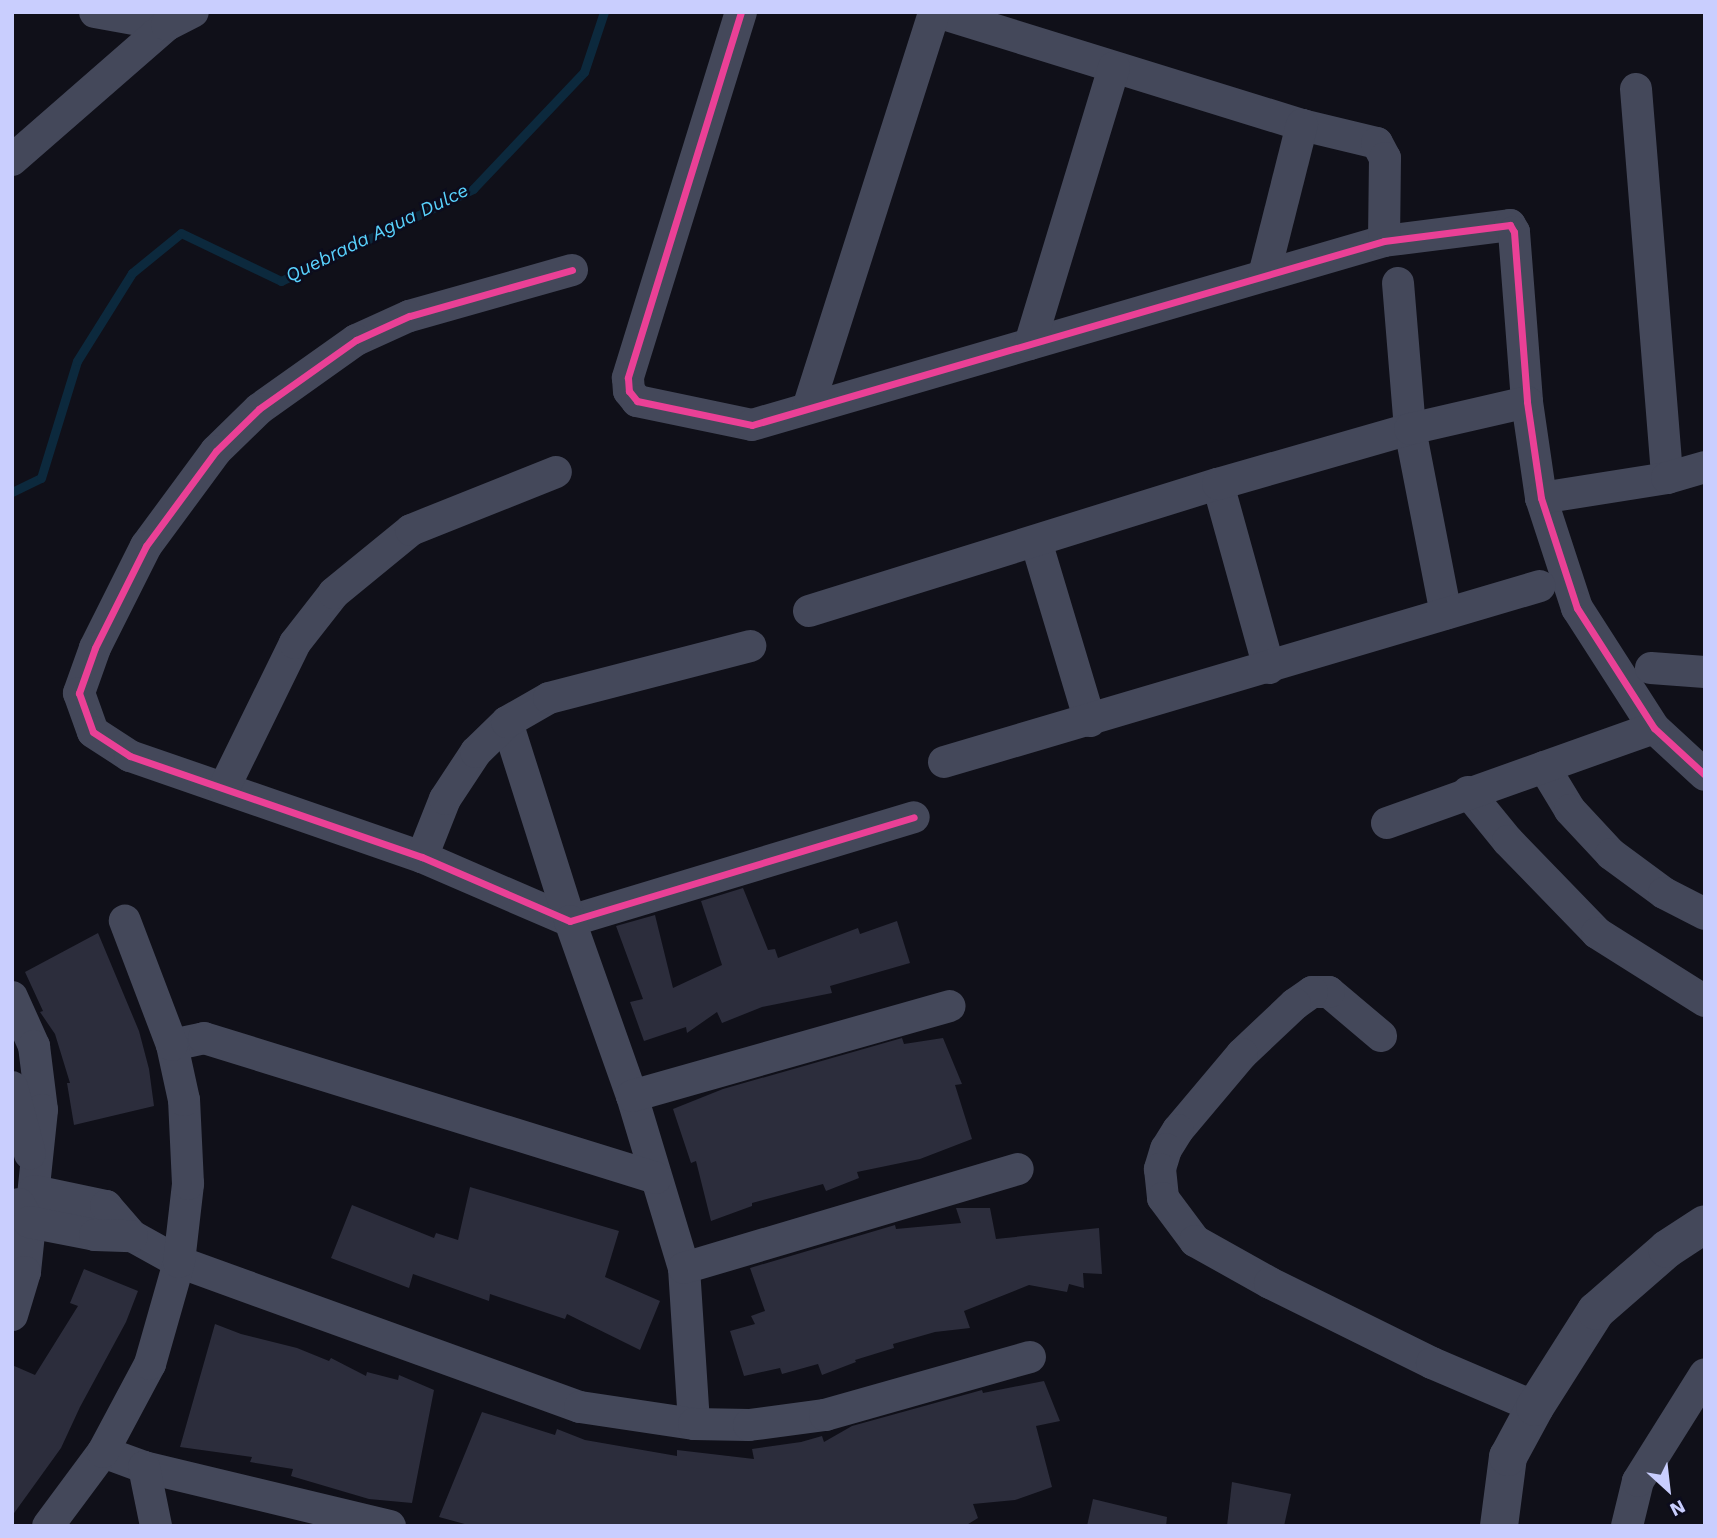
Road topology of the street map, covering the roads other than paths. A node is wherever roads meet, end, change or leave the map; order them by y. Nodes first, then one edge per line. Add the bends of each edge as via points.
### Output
1 (95, 12) edge
2 (741, 12) edge
3 (936, 12) edge
4 (173, 16) edge
5 (1114, 67) junction
6 (1636, 89) dead end
7 (1302, 125) junction
8 (12, 160) edge
9 (1384, 241) junction
10 (572, 270) dead end
11 (1264, 275) junction
12 (1398, 283) dead end
13 (1030, 344) junction
14 (1527, 402) junction
15 (808, 408) junction
16 (1410, 429) junction
17 (1705, 467) edge
18 (556, 472) dead end
19 (1667, 478) junction
20 (1218, 484) junction
21 (1541, 498) junction
22 (1036, 541) junction
23 (1540, 586) dead end
24 (809, 611) dead end
25 (1447, 614) junction
26 (750, 646) dead end
27 (1269, 667) junction
28 (1651, 668) dead end
29 (1705, 672) edge
30 (1090, 721) junction
31 (507, 722) junction
32 (1654, 729) junction
33 (944, 762) dead end
34 (1544, 767) junction
35 (1705, 775) edge
36 (224, 788) junction
37 (1468, 792) junction
38 (914, 817) dead end
39 (1387, 823) dead end
40 (422, 857) junction
41 (1705, 914) edge
42 (570, 920) junction
43 (125, 921) dead end
44 (12, 996) edge
45 (1705, 1001) edge
46 (950, 1006) dead end
47 (1381, 1036) dead end
48 (172, 1045) junction
49 (632, 1096) junction
50 (14, 1100) edge
51 (1018, 1169) dead end
52 (656, 1178) junction
53 (27, 1185) edge
54 (29, 1222) junction
55 (1705, 1224) edge
56 (132, 1236) junction
57 (179, 1262) junction
58 (684, 1268) junction
59 (12, 1315) edge
60 (1030, 1357) dead end
61 (1703, 1378) edge
62 (1535, 1407) junction
63 (694, 1423) junction
64 (103, 1452) junction
65 (144, 1467) junction
66 (48, 1526) edge
67 (156, 1526) edge
68 (390, 1526) edge
69 (1499, 1526) edge
70 (1627, 1526) edge

1 - 4 street
2 - 15 street via 628,378 629,391 637,401 752,425
3 - 5 street
3 - 15 street
4 - 8 street
5 - 7 street
5 - 13 street
6 - 19 street
7 - 9 street via 1377,143 1382,150
7 - 11 street
9 - 11 street
9 - 14 street via 1513,228
10 - 36 street via 409,316 356,340 259,409 215,451 146,546 95,648 79,693 93,732 130,756
11 - 13 street
12 - 16 street
13 - 15 street
14 - 16 street
14 - 21 street
16 - 20 street
16 - 25 street
17 - 19 street
18 - 36 street via 411,530 334,593 295,643
19 - 21 street
20 - 22 street
20 - 27 street
21 - 32 street via 1577,608
22 - 24 street
22 - 30 street
23 - 25 street
25 - 27 street
26 - 31 street via 550,698
27 - 30 street
28 - 29 street
30 - 33 street
31 - 40 street via 476,752 445,799
31 - 42 street
32 - 34 street
32 - 35 street
34 - 37 street
34 - 41 street via 1570,810 1611,854 1664,893
36 - 40 street
37 - 39 street
37 - 45 street via 1508,841 1597,933
38 - 42 street
40 - 42 street
42 - 49 street
43 - 48 street
44 - 53 street via 34,1046 42,1110
46 - 49 street
47 - 62 street via 1329,992 1312,992 1295,1004 1242,1054 1178,1130 1160,1169 1163,1198 1195,1241 1248,1271 1432,1363
48 - 52 street via 204,1038
48 - 57 street via 184,1100 188,1184
49 - 52 street
50 - 53 street
51 - 58 street
52 - 58 street
53 - 54 street
53 - 56 street via 106,1206
54 - 56 street via 95,1235
54 - 59 street via 25,1272
55 - 62 street via 1667,1249 1596,1311
56 - 57 street
57 - 63 street via 580,1407
57 - 64 street via 150,1364
58 - 63 street
60 - 63 street via 825,1415 749,1425
61 - 70 street via 1638,1481
62 - 69 street via 1508,1457
64 - 65 street
64 - 66 street
65 - 67 street
65 - 68 street

